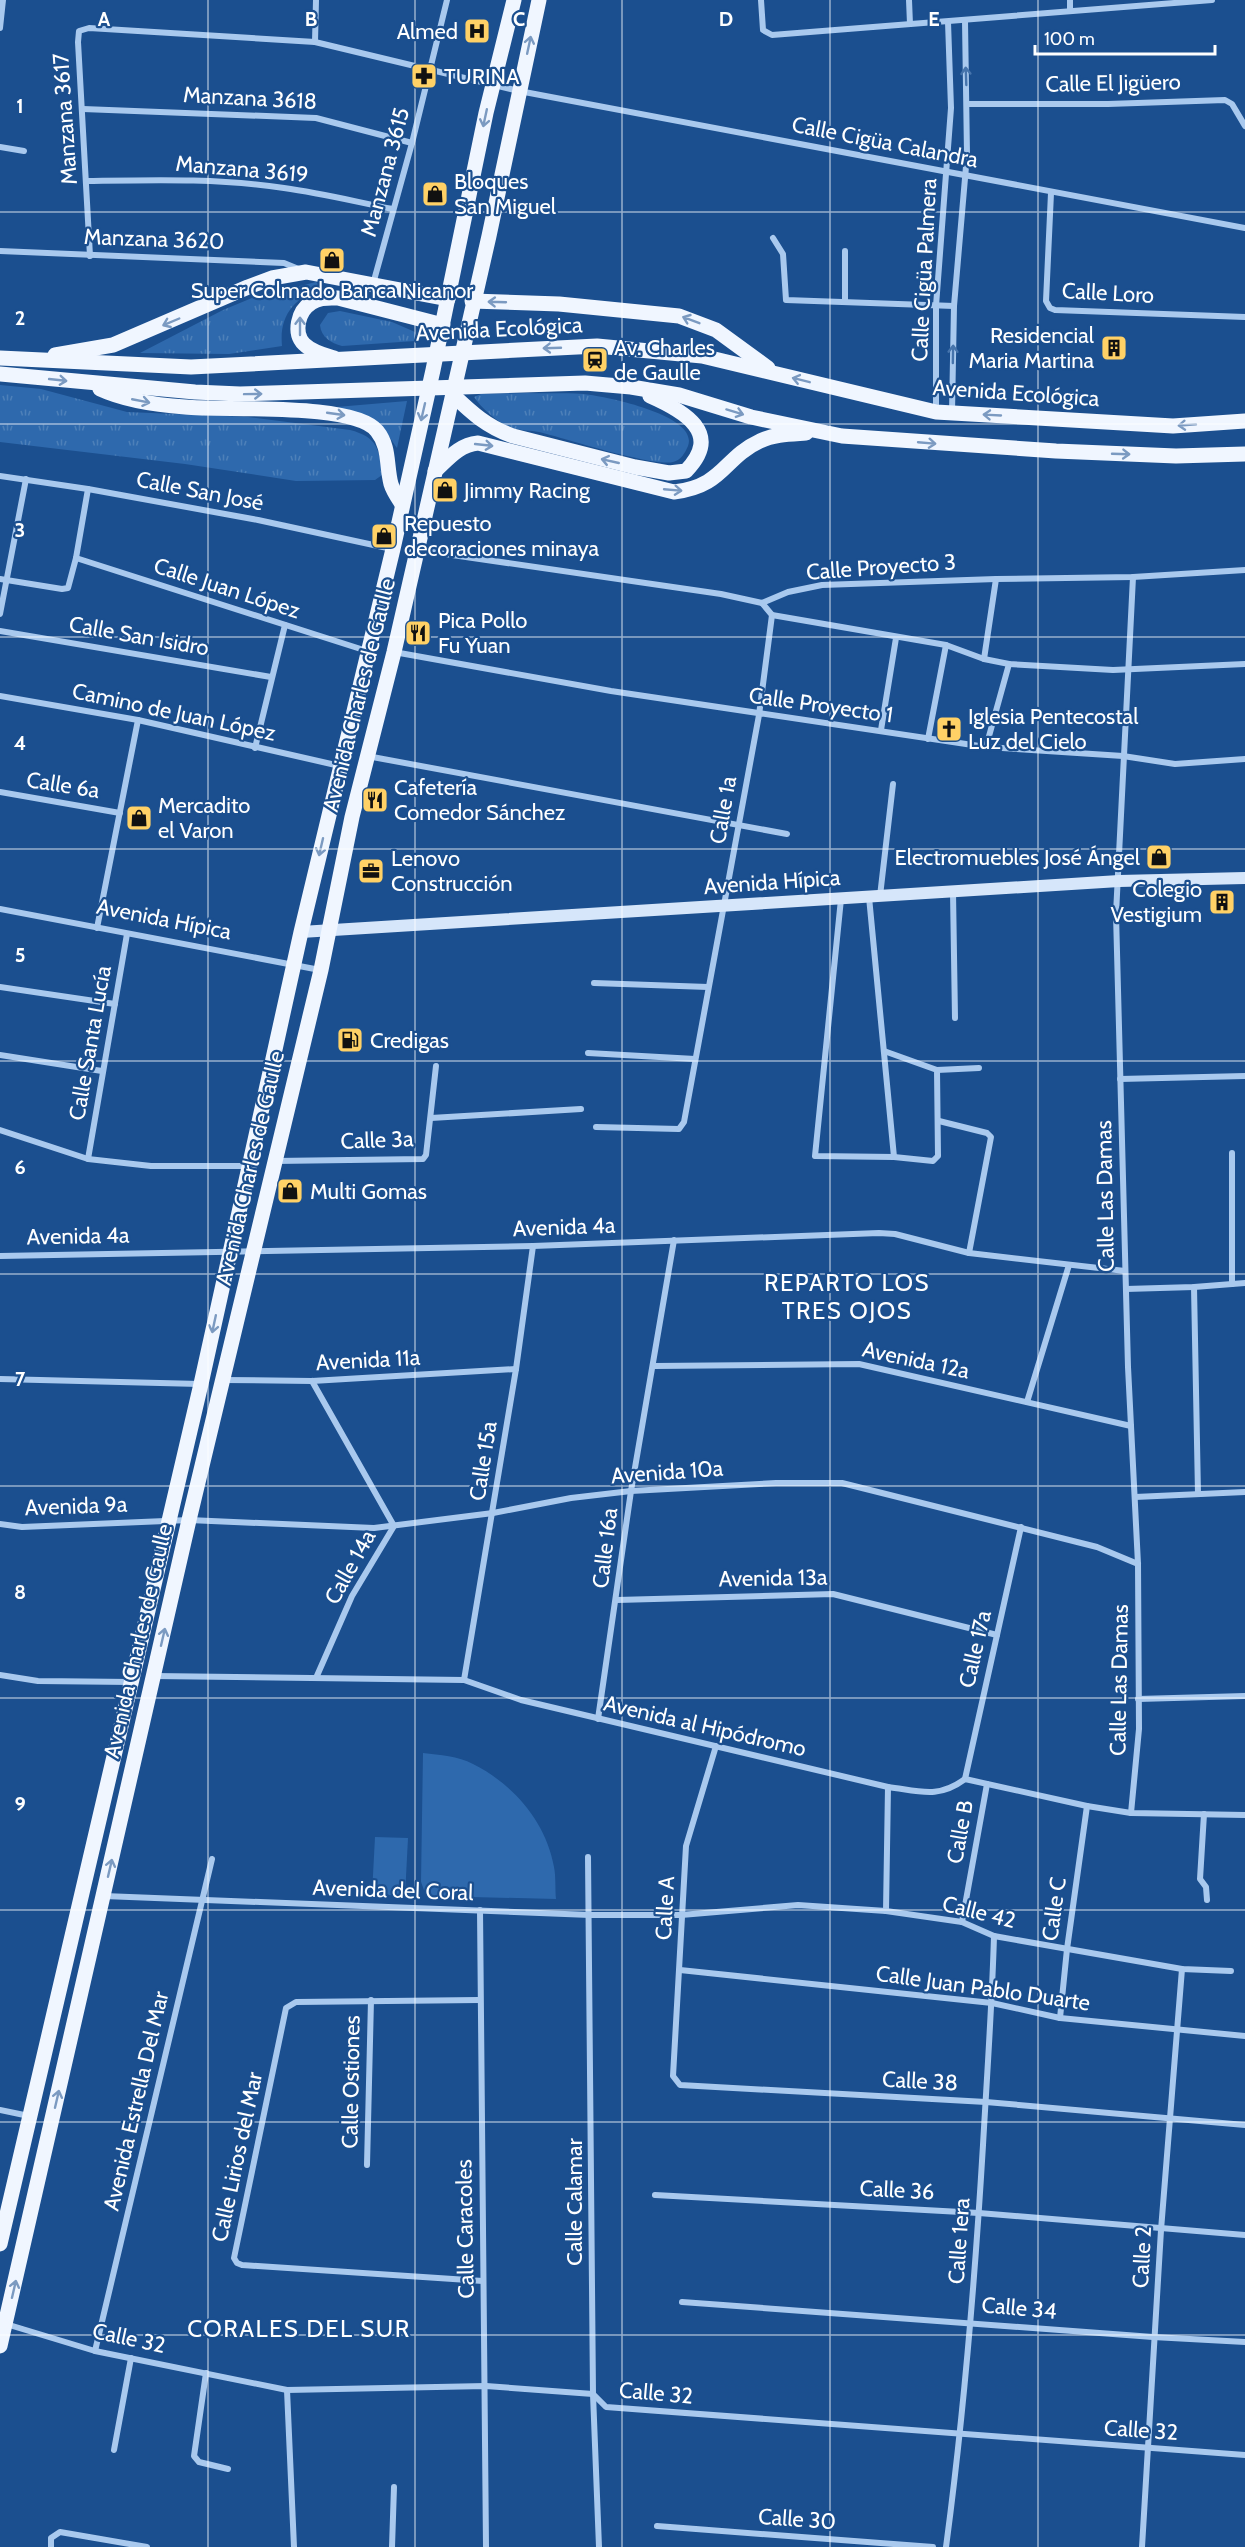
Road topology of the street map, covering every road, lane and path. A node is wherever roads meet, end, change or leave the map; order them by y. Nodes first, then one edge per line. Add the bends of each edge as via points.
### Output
1 (316, 0) edge
2 (447, 0) edge
3 (514, 0) edge
4 (539, 0) edge
5 (761, 0) edge
6 (909, 0) edge
7 (1070, 0) edge
8 (1204, 0) edge
9 (1212, 0) edge
10 (2, 1) edge
11 (1070, 10) junction
12 (964, 21) junction
13 (948, 22) junction
14 (910, 24) junction
15 (0, 28) edge
16 (315, 42) junction
17 (431, 70) junction
18 (492, 84) junction
19 (519, 91) junction
20 (967, 104) junction
21 (83, 109) junction
22 (1245, 126) edge
23 (412, 143) junction
24 (0, 147) edge
25 (24, 151) dead end
26 (948, 173) junction
27 (964, 175) junction
28 (87, 181) junction
29 (1050, 193) junction
30 (393, 209) junction
31 (1245, 228) edge
32 (774, 238) dead end
33 (0, 251) edge
34 (845, 251) dead end
35 (90, 256) junction
36 (306, 272) junction
37 (373, 284) junction
38 (448, 299) junction
39 (472, 301) junction
40 (845, 302) junction
41 (936, 306) junction
42 (954, 306) junction
43 (1245, 317) edge
44 (443, 325) junction
45 (0, 358) edge
46 (39, 360) junction
47 (339, 361) junction
48 (776, 373) junction
49 (0, 374) edge
50 (86, 382) junction
51 (631, 387) junction
52 (453, 395) junction
53 (936, 412) junction
54 (952, 413) junction
55 (1245, 421) edge
56 (819, 431) junction
57 (1245, 454) edge
58 (435, 471) junction
59 (0, 476) edge
60 (26, 479) junction
61 (88, 489) junction
62 (402, 504) junction
63 (393, 549) junction
64 (417, 550) junction
65 (76, 558) junction
66 (1245, 570) edge
67 (1133, 577) junction
68 (996, 579) junction
69 (3, 580) edge
70 (762, 603) junction
71 (0, 614) edge
72 (772, 615) junction
73 (285, 625) junction
74 (0, 631) edge
75 (896, 638) junction
76 (946, 645) junction
77 (368, 651) junction
78 (394, 652) junction
79 (984, 659) junction
80 (1009, 664) junction
81 (1245, 664) edge
82 (1128, 668) junction
83 (272, 677) junction
84 (0, 696) edge
85 (759, 715) junction
86 (138, 720) junction
87 (881, 730) junction
88 (928, 739) junction
89 (255, 747) junction
90 (986, 747) junction
91 (367, 756) junction
92 (1123, 756) junction
93 (1245, 759) edge
94 (340, 766) junction
95 (893, 784) dead end
96 (0, 792) edge
97 (120, 813) junction
98 (739, 825) junction
99 (787, 834) dead end
100 (1245, 878) edge
101 (1119, 881) junction
102 (953, 892) junction
103 (875, 897) junction
104 (841, 899) junction
105 (725, 906) junction
106 (0, 909) edge
107 (98, 927) junction
108 (328, 930) junction
109 (301, 932) junction
110 (127, 934) junction
111 (294, 966) junction
112 (321, 970) junction
113 (594, 983) dead end
114 (0, 987) edge
115 (708, 987) junction
116 (115, 1004) junction
117 (955, 1018) dead end
118 (884, 1051) junction
119 (588, 1053) dead end
120 (0, 1054) edge
121 (695, 1059) junction
122 (436, 1066) dead end
123 (979, 1068) dead end
124 (938, 1070) junction
125 (102, 1071) junction
126 (1245, 1076) edge
127 (1120, 1079) junction
128 (581, 1109) dead end
129 (430, 1118) junction
130 (939, 1121) junction
131 (596, 1126) dead end
132 (0, 1130) edge
133 (1232, 1153) dead end
134 (894, 1156) junction
135 (88, 1159) junction
136 (275, 1161) junction
137 (248, 1166) junction
138 (674, 1240) junction
139 (533, 1246) junction
140 (230, 1252) junction
141 (254, 1252) junction
142 (969, 1253) junction
143 (0, 1256) edge
144 (1069, 1265) junction
145 (1125, 1271) junction
146 (1245, 1283) edge
147 (1232, 1284) junction
148 (1194, 1287) junction
149 (1125, 1289) junction
150 (654, 1365) junction
151 (516, 1370) junction
152 (0, 1379) edge
153 (222, 1380) junction
154 (312, 1381) junction
155 (201, 1384) junction
156 (1027, 1402) junction
157 (1131, 1426) junction
158 (630, 1491) junction
159 (1245, 1492) edge
160 (1198, 1494) junction
161 (1135, 1497) junction
162 (493, 1513) junction
163 (189, 1520) junction
164 (168, 1521) junction
165 (0, 1524) edge
166 (394, 1526) junction
167 (1021, 1527) junction
168 (1138, 1564) junction
169 (616, 1600) junction
170 (997, 1635) junction
171 (0, 1675) edge
172 (154, 1676) junction
173 (316, 1678) junction
174 (464, 1680) junction
175 (132, 1682) junction
176 (1245, 1696) edge
177 (1138, 1699) junction
178 (598, 1719) junction
179 (716, 1746) junction
180 (965, 1779) junction
181 (987, 1784) junction
182 (888, 1787) junction
183 (1087, 1806) junction
184 (1131, 1813) junction
185 (1204, 1814) junction
186 (1245, 1815) edge
187 (588, 1857) dead end
188 (212, 1859) dead end
189 (103, 1896) junction
190 (1207, 1900) dead end
191 (202, 1901) junction
192 (480, 1910) junction
193 (886, 1911) junction
194 (590, 1915) junction
195 (681, 1915) junction
196 (962, 1922) junction
197 (994, 1936) junction
198 (1067, 1949) junction
199 (1182, 1969) junction
200 (680, 1970) junction
201 (1231, 1971) dead end
202 (371, 2000) junction
203 (479, 2000) junction
204 (992, 2003) junction
205 (1060, 2018) junction
206 (1178, 2029) junction
207 (1245, 2036) edge
208 (673, 2076) joint
209 (986, 2102) junction
210 (0, 2110) edge
211 (29, 2116) junction
212 (1169, 2120) junction
213 (1245, 2125) edge
214 (367, 2165) dead end
215 (655, 2195) dead end
216 (979, 2213) junction
217 (1161, 2230) junction
218 (1245, 2235) edge
219 (0, 2244) edge
220 (483, 2281) junction
221 (682, 2302) dead end
222 (971, 2322) junction
223 (6, 2324) junction
224 (1155, 2337) junction
225 (1245, 2342) edge
226 (0, 2346) edge
227 (95, 2351) junction
228 (131, 2358) junction
229 (206, 2373) junction
230 (486, 2386) junction
231 (287, 2390) junction
232 (593, 2394) junction
233 (961, 2436) junction
234 (1150, 2449) junction
235 (114, 2450) dead end
236 (1245, 2455) edge
237 (228, 2469) dead end
238 (394, 2487) dead end
239 (657, 2526) dead end
240 (51, 2547) edge
241 (147, 2547) edge
242 (294, 2547) edge
243 (392, 2547) edge
244 (486, 2547) edge
245 (599, 2547) edge
246 (933, 2547) edge
247 (946, 2547) edge
248 (1142, 2547) edge

1 - 16 street
2 - 17 street, Manzana 3615
3 - 18 main road, Avenida Charles de Gaulle
19 -> 4 main road, Avenida Charles de Gaulle
5 - 14 street via 763,30 767,33
6 - 14 street
7 - 11 street
8 - 9 street
8 - 11 street
10 - 15 street
11 - 12 street
12 - 13 street
20 -> 12 street, Calle Cigüa Palmera
13 - 14 street
13 - 26 street, Calle Cigüa Palmera
16 - 17 street, Manzana 3617
16 - 21 street, Manzana 3617 via 88,28 79,31 78,42
17 - 18 street, Manzana 3617
17 - 23 street, Manzana 3615
18 - 19 street, Manzana 3617
18 -> 38 main road, Avenida Charles de Gaulle
19 - 26 street, Calle Cigüa Calandra
19 - 39 main road, Avenida Charles de Gaulle
20 - 22 street, Calle El Jigüero via 1225,100 1232,104
20 - 27 street, Calle Cigüa Palmera
21 - 23 street, Manzana 3618 via 316,118
21 - 28 street, Manzana 3617
23 - 30 street, Manzana 3615
24 - 25 street
26 - 27 street, Calle Cigüa Calandra
26 - 41 street, Calle Cigüa Palmera
27 - 29 street, Calle Cigüa Calandra
27 - 42 street, Calle Cigüa Palmera
28 - 30 street, Manzana 3619 via 239,183
28 - 35 street, Manzana 3617
29 - 31 street, Calle Cigüa Calandra
29 - 43 street, Calle Loro via 1046,301 1050,308
30 - 37 street, Manzana 3615
32 - 40 street via 783,254 786,300
33 - 35 street, Manzana 3620
34 - 40 street
35 - 36 street, Manzana 3620 via 284,263
36 - 37 main road
36 -> 46 main road via 248,287 113,345 61,352
37 - 38 main road
38 - 44 main road, Avenida Charles de Gaulle
48 -> 39 main road via 716,330 679,316 559,304
39 - 52 main road, Avenida Charles de Gaulle
40 - 41 street
41 - 42 street
41 - 53 street, Calle Cigüa Palmera
54 -> 42 street, Calle Cigüa Palmera
47 -> 44 main road via 302,343 298,330 300,315 320,298 338,298
44 -> 62 main road, Avenida Charles de Gaulle
45 - 46 main road, Avenida Ecológica
46 - 47 main road, Avenida Ecológica via 191,367
48 -> 47 main road, Avenida Ecológica via 702,356 597,346
53 -> 48 main road, Avenida Ecológica
49 -> 50 main road
50 -> 51 main road via 240,394 585,382
50 -> 62 main road via 112,395 143,402 336,413 361,419 376,429 383,440 391,484
51 -> 52 main road via 680,409 694,423 701,435 700,453 686,471 669,473 635,467 513,436 477,418
51 -> 56 main road via 679,395 751,417
52 - 58 main road, Avenida Charles de Gaulle
53 - 54 main road, Avenida Ecológica
55 -> 54 main road, Avenida Ecológica via 1173,426
56 -> 57 main road via 1022,450 1176,456
58 -> 56 main road via 458,449 478,443 674,492 713,480 762,440
58 - 64 main road, Avenida Charles de Gaulle
59 - 60 street, Calle San José
60 - 61 street, Calle San José
60 - 69 street
61 - 63 street, Calle San José
61 - 65 street
62 - 63 main road, Avenida Charles de Gaulle
63 - 77 main road, Avenida Charles de Gaulle
64 - 70 street
64 - 78 main road, Avenida Charles de Gaulle
65 - 69 street via 68,588
65 - 73 street, Calle Juan López
66 - 67 street, Calle Proyecto 3
67 - 68 street, Calle Proyecto 3
67 - 82 street, Calle Las Damas
68 - 70 street, Calle Proyecto 3 via 822,585 788,592
68 - 79 street
69 - 71 street
70 - 72 street
72 - 75 street
72 - 85 street, Calle 1a
73 - 77 street, Calle Juan López
73 - 83 street
74 - 83 street, Calle San Isidro
75 - 76 street
75 - 87 street
76 - 79 street
76 - 88 street
77 - 94 main road, Avenida Charles de Gaulle
78 - 85 street, Calle Proyecto 1
78 - 91 main road, Avenida Charles de Gaulle
79 - 80 street
80 - 82 street via 1070,670
80 - 90 street
81 - 82 street
82 - 92 street, Calle Las Damas
83 - 89 street
84 - 86 street, Camino de Juan López
85 - 87 street, Calle Proyecto 1
85 - 98 street, Calle 1a
86 - 89 street, Camino de Juan López
86 - 97 street
87 - 88 street, Calle Proyecto 1
88 - 90 street, Calle Proyecto 1
89 - 94 street, Camino de Juan López
90 - 92 street, Calle Proyecto 1
91 - 98 street
91 - 108 main road, Avenida Charles de Gaulle
92 - 93 street, Calle Proyecto 1 via 1175,764
92 - 101 street, Calle Las Damas
94 -> 109 main road, Avenida Charles de Gaulle
95 - 103 street
96 - 97 street, Calle 6a
97 - 107 street
98 - 99 street
98 - 105 street, Calle 1a
100 - 101 street, Avenida Hípica
101 - 102 street, Avenida Hípica
101 - 127 street, Calle Las Damas via 1116,914
102 - 103 street, Avenida Hípica
102 - 117 street
103 - 104 street, Avenida Hípica
103 - 118 street
104 - 105 street, Avenida Hípica
104 - 134 street via 815,1156
105 - 108 street, Avenida Hípica
105 - 115 street, Calle 1a
106 - 107 street, Avenida Hípica
107 - 110 street, Avenida Hípica
108 - 109 street, Avenida Hípica
108 - 112 main road, Avenida Charles de Gaulle
109 - 111 main road, Avenida Charles de Gaulle
110 - 111 street, Avenida Hípica
110 - 116 street, Calle Santa Lucía
111 - 112 street, Avenida Hípica
111 - 137 main road, Avenida Charles de Gaulle
112 - 136 main road, Avenida Charles de Gaulle
113 - 115 street
114 - 116 street
115 - 121 street, Calle 1a
116 - 125 street, Calle Santa Lucía
118 - 124 street
118 - 134 street
119 - 121 street
120 - 125 street
121 - 131 street, Calle 1a via 684,1122 679,1129
122 - 129 street, Calle 3a
123 - 124 street
124 - 130 street
125 - 135 street, Calle Santa Lucía
126 - 127 street
127 - 145 street, Calle Las Damas
128 - 129 street
129 - 136 street, Calle 3a via 423,1158
130 - 134 street via 936,1159
130 - 142 street via 991,1137
132 - 135 street
133 - 147 street
135 - 137 street via 151,1166
136 - 141 main road, Avenida Charles de Gaulle
137 - 140 main road, Avenida Charles de Gaulle
138 - 139 street, Avenida 4a
138 - 142 street, Avenida 4a via 879,1233
138 - 150 street, Calle 16a
139 - 141 street, Avenida 4a
139 - 151 street, Calle 15a
140 - 141 street, Avenida 4a
140 - 143 street, Avenida 4a
140 -> 155 main road, Avenida Charles de Gaulle
141 - 153 main road, Avenida Charles de Gaulle
142 - 144 street, Avenida 4a
144 - 145 street, Avenida 4a
144 - 156 street
145 - 149 street, Calle Las Damas
146 - 147 street
147 - 148 street
148 - 149 street
148 - 160 street
149 - 157 street, Calle Las Damas
150 - 156 street, Avenida 12a via 860,1364
150 - 158 street, Calle 16a
151 - 154 street, Avenida 11a
151 - 162 street, Calle 15a
152 - 155 street
153 - 154 street, Avenida 11a
153 - 163 main road, Avenida Charles de Gaulle
154 - 166 street, Calle 14a
155 - 164 main road, Avenida Charles de Gaulle
156 - 157 street, Avenida 12a
157 - 161 street, Calle Las Damas
158 - 162 street, Avenida 10a
158 - 167 street, Avenida 10a via 842,1483
158 - 169 street, Calle 16a
159 - 160 street
160 - 161 street
161 - 168 street, Calle Las Damas
162 - 166 street, Avenida 10a
162 - 174 street, Calle 15a
163 - 164 street, Avenida 9a
163 - 166 street, Avenida 10a
172 -> 163 main road, Avenida Charles de Gaulle
164 - 165 street, Avenida 9a via 22,1527
164 - 175 main road, Avenida Charles de Gaulle
166 - 173 street, Calle 14a via 352,1596
167 - 168 street, Avenida 10a via 1097,1547
167 - 170 street, Calle 17a
168 - 177 street, Calle Las Damas
169 - 170 street, Avenida 13a via 833,1594
169 - 178 street, Calle 16a
170 - 180 street, Calle 17a
171 - 175 street via 38,1681
172 - 173 street, Avenida al Hipódromo
189 -> 172 main road, Avenida Charles de Gaulle
173 - 174 street, Avenida al Hipódromo
174 - 178 street, Avenida al Hipódromo via 521,1700
175 - 211 main road, Avenida Charles de Gaulle
176 - 177 street
177 - 184 street, Calle Las Damas
178 - 179 street, Avenida al Hipódromo
179 - 182 street, Avenida al Hipódromo
179 - 195 street, Calle A via 686,1846
180 - 181 street
180 - 182 street, Avenida al Hipódromo via 950,1790 936,1792
181 - 183 street
181 - 196 street, Calle B
182 - 193 street
183 - 184 street
183 - 198 street, Calle C
184 - 185 street
185 - 186 street
185 - 190 street via 1200,1879 1206,1887
187 - 194 street, Calle Calamar
188 - 191 street, Avenida Estrella Del Mar
189 - 191 street, Avenida del Coral
223 -> 189 main road, Avenida Charles de Gaulle
191 - 192 street, Avenida del Coral
191 - 227 street, Avenida Estrella Del Mar
192 - 194 street, Avenida del Coral
192 - 203 street, Calle Caracoles
193 - 195 street, Calle 42 via 798,1905
193 - 196 street, Calle 42
194 - 195 street, Avenida del Coral
194 - 232 street, Calle Calamar
195 - 200 street, Calle A
196 - 197 street, Calle 42
197 - 198 street, Calle 42
197 - 204 street, Calle 1era
198 - 199 street, Calle 42
198 - 205 street, Calle C
199 - 201 street, Calle 42
199 - 206 street, Calle 2
200 - 204 street, Calle Juan Pablo Duarte
200 - 208 street, Calle A
202 - 203 street, Calle Lirios del Mar
202 - 214 street, Calle Ostiones
202 - 220 street, Calle Lirios del Mar via 296,2002 286,2007 234,2258 242,2265
203 - 220 street, Calle Caracoles
204 - 205 street, Calle Juan Pablo Duarte
204 - 209 street, Calle 1era
205 - 206 street, Calle Juan Pablo Duarte
206 - 207 street, Calle Juan Pablo Duarte
206 - 212 street, Calle 2
208 - 209 street, Calle 38 via 680,2085
209 - 212 street, Calle 38
209 - 216 street, Calle 1era
210 - 211 street
211 - 219 main road, Avenida Charles de Gaulle
212 - 213 street, Calle 38
212 - 217 street, Calle 2
215 - 216 street, Calle 36
216 - 217 street, Calle 36
216 - 222 street, Calle 1era
217 - 218 street, Calle 36
217 - 224 street, Calle 2
220 - 230 street, Calle Caracoles
221 - 222 street, Calle 34
222 - 224 street, Calle 34
222 - 233 street, Calle 1era
223 - 226 main road, Avenida Charles de Gaulle
223 - 227 street, Calle 32
224 - 225 street, Calle 34
224 - 234 street, Calle 2
227 - 228 street, Calle 32
228 - 229 street, Calle 32
228 - 235 street
229 - 231 street, Calle 32
229 - 237 street via 194,2456 199,2462
230 - 231 street, Calle 32
230 - 232 street, Calle 32
230 - 244 street, Calle Caracoles
231 - 242 street
232 - 233 street, Calle 32 via 606,2407
232 - 245 street, Calle Calamar
233 - 234 street, Calle 32
233 - 247 street, Calle 1era
234 - 236 street, Calle 32
234 - 248 street, Calle 2
238 - 243 street
239 - 246 street, Calle 30
240 - 241 street via 54,2534 60,2532

